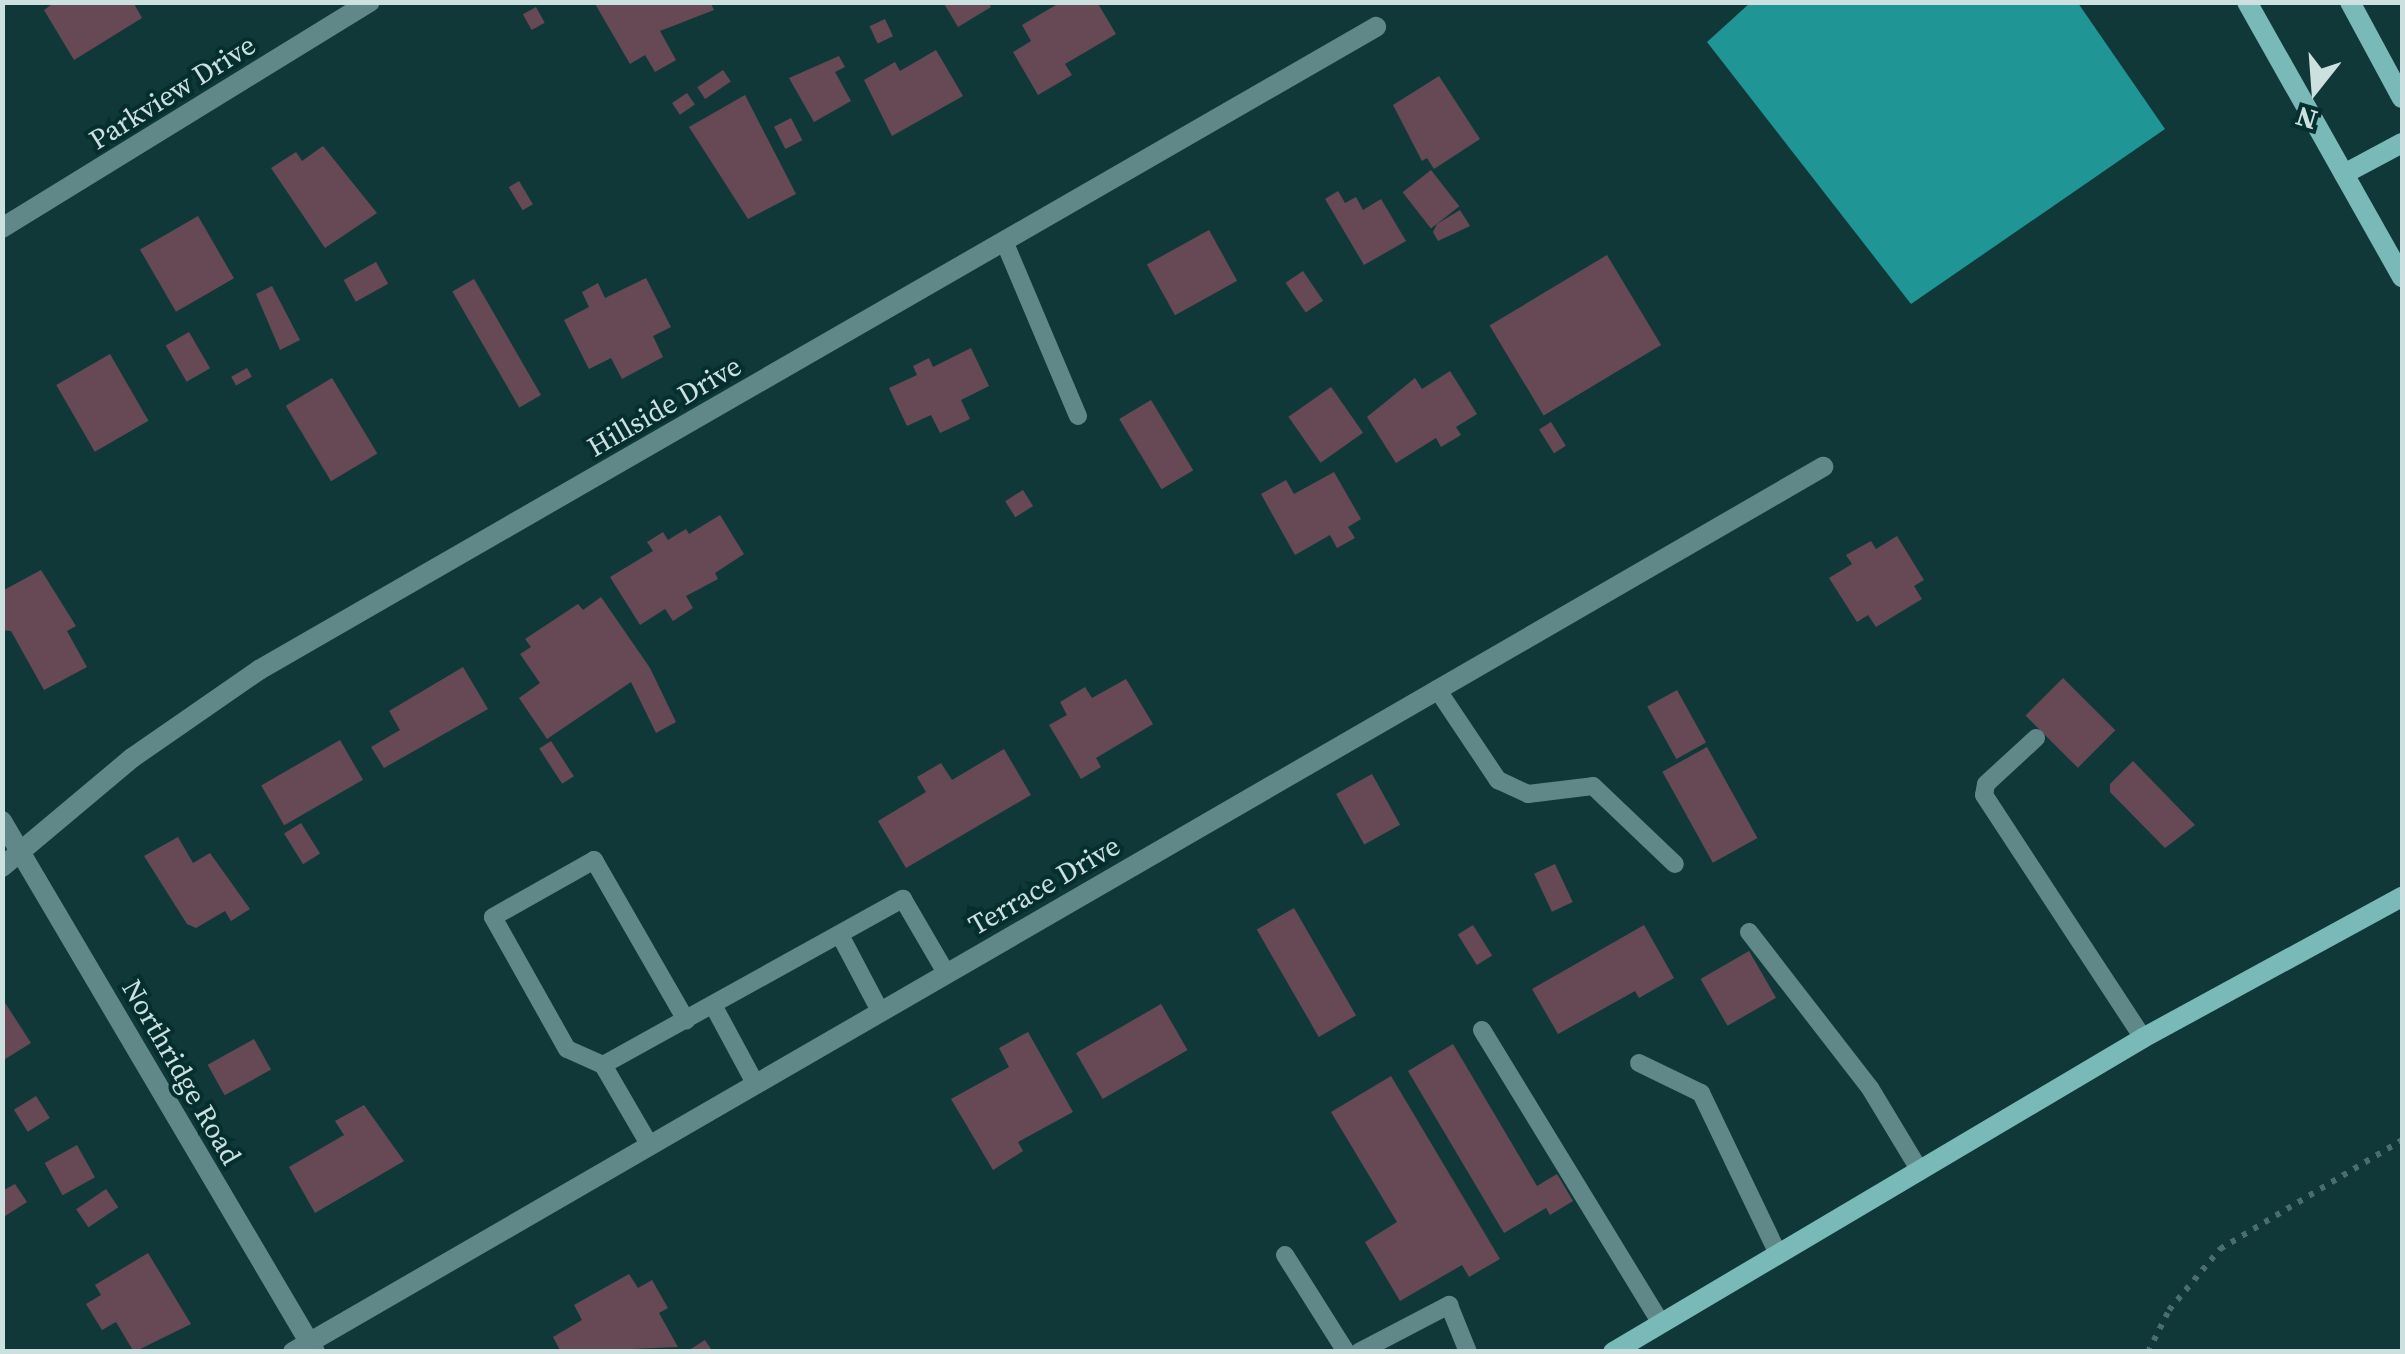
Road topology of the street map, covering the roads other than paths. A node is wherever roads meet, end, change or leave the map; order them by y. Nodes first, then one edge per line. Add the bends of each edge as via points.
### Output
1 (370, 2) edge
2 (2247, 2) edge
3 (2350, 2) edge
4 (1376, 27) dead end
5 (2402, 98) edge
6 (2402, 143) edge
7 (2344, 174) junction
8 (2, 228) edge
9 (1004, 242) junction
10 (2402, 278) edge
11 (1078, 416) dead end
12 (1823, 467) dead end
13 (1438, 689) junction
14 (2036, 738) dead end
15 (2, 821) edge
16 (22, 854) junction
17 (1675, 864) dead end
18 (2, 867) edge
19 (2402, 897) edge
20 (1749, 932) dead end
21 (840, 934) junction
22 (946, 973) junction
23 (713, 1005) junction
24 (880, 1011) junction
25 (686, 1020) junction
26 (1482, 1030) dead end
27 (2142, 1038) junction
28 (1639, 1064) dead end
29 (603, 1065) junction
30 (755, 1083) junction
31 (648, 1144) junction
32 (1920, 1171) junction
33 (1778, 1254) junction
34 (1285, 1255) dead end
35 (1661, 1323) junction
36 (305, 1348) edge
37 (1346, 1352) edge
38 (1359, 1352) edge
39 (1468, 1352) edge
40 (1613, 1352) edge

1 - 8 street, Parkview Drive
2 - 7 main road
3 - 5 main road
4 - 9 street, Hillside Drive
6 - 7 main road
7 - 10 main road
9 - 11 lane
9 - 16 street, Hillside Drive via 259,670 132,758
12 - 13 street, Terrace Drive
13 - 17 lane via 1498,780 1528,794 1593,786
13 - 22 street, Terrace Drive
14 - 27 lane via 1986,784 1984,795
15 - 16 street, Northridge Road
16 - 18 street, Hillside Drive
16 - 36 street, Northridge Road
19 - 27 main road
20 - 32 lane via 1870,1088
21 - 22 lane via 903,899
21 - 23 lane
21 - 24 lane
22 - 24 street, Terrace Drive
23 - 25 lane
23 - 30 lane
24 - 30 street, Terrace Drive
25 - 29 lane
25 - 29 lane via 594,860 493,917 566,1050
26 - 35 lane
27 - 32 main road
28 - 33 lane via 1701,1094
29 - 31 lane
30 - 31 street, Terrace Drive
31 - 36 street, Terrace Drive
32 - 33 main road
33 - 35 main road
34 - 37 lane
35 - 40 main road
38 - 39 lane via 1449,1305

